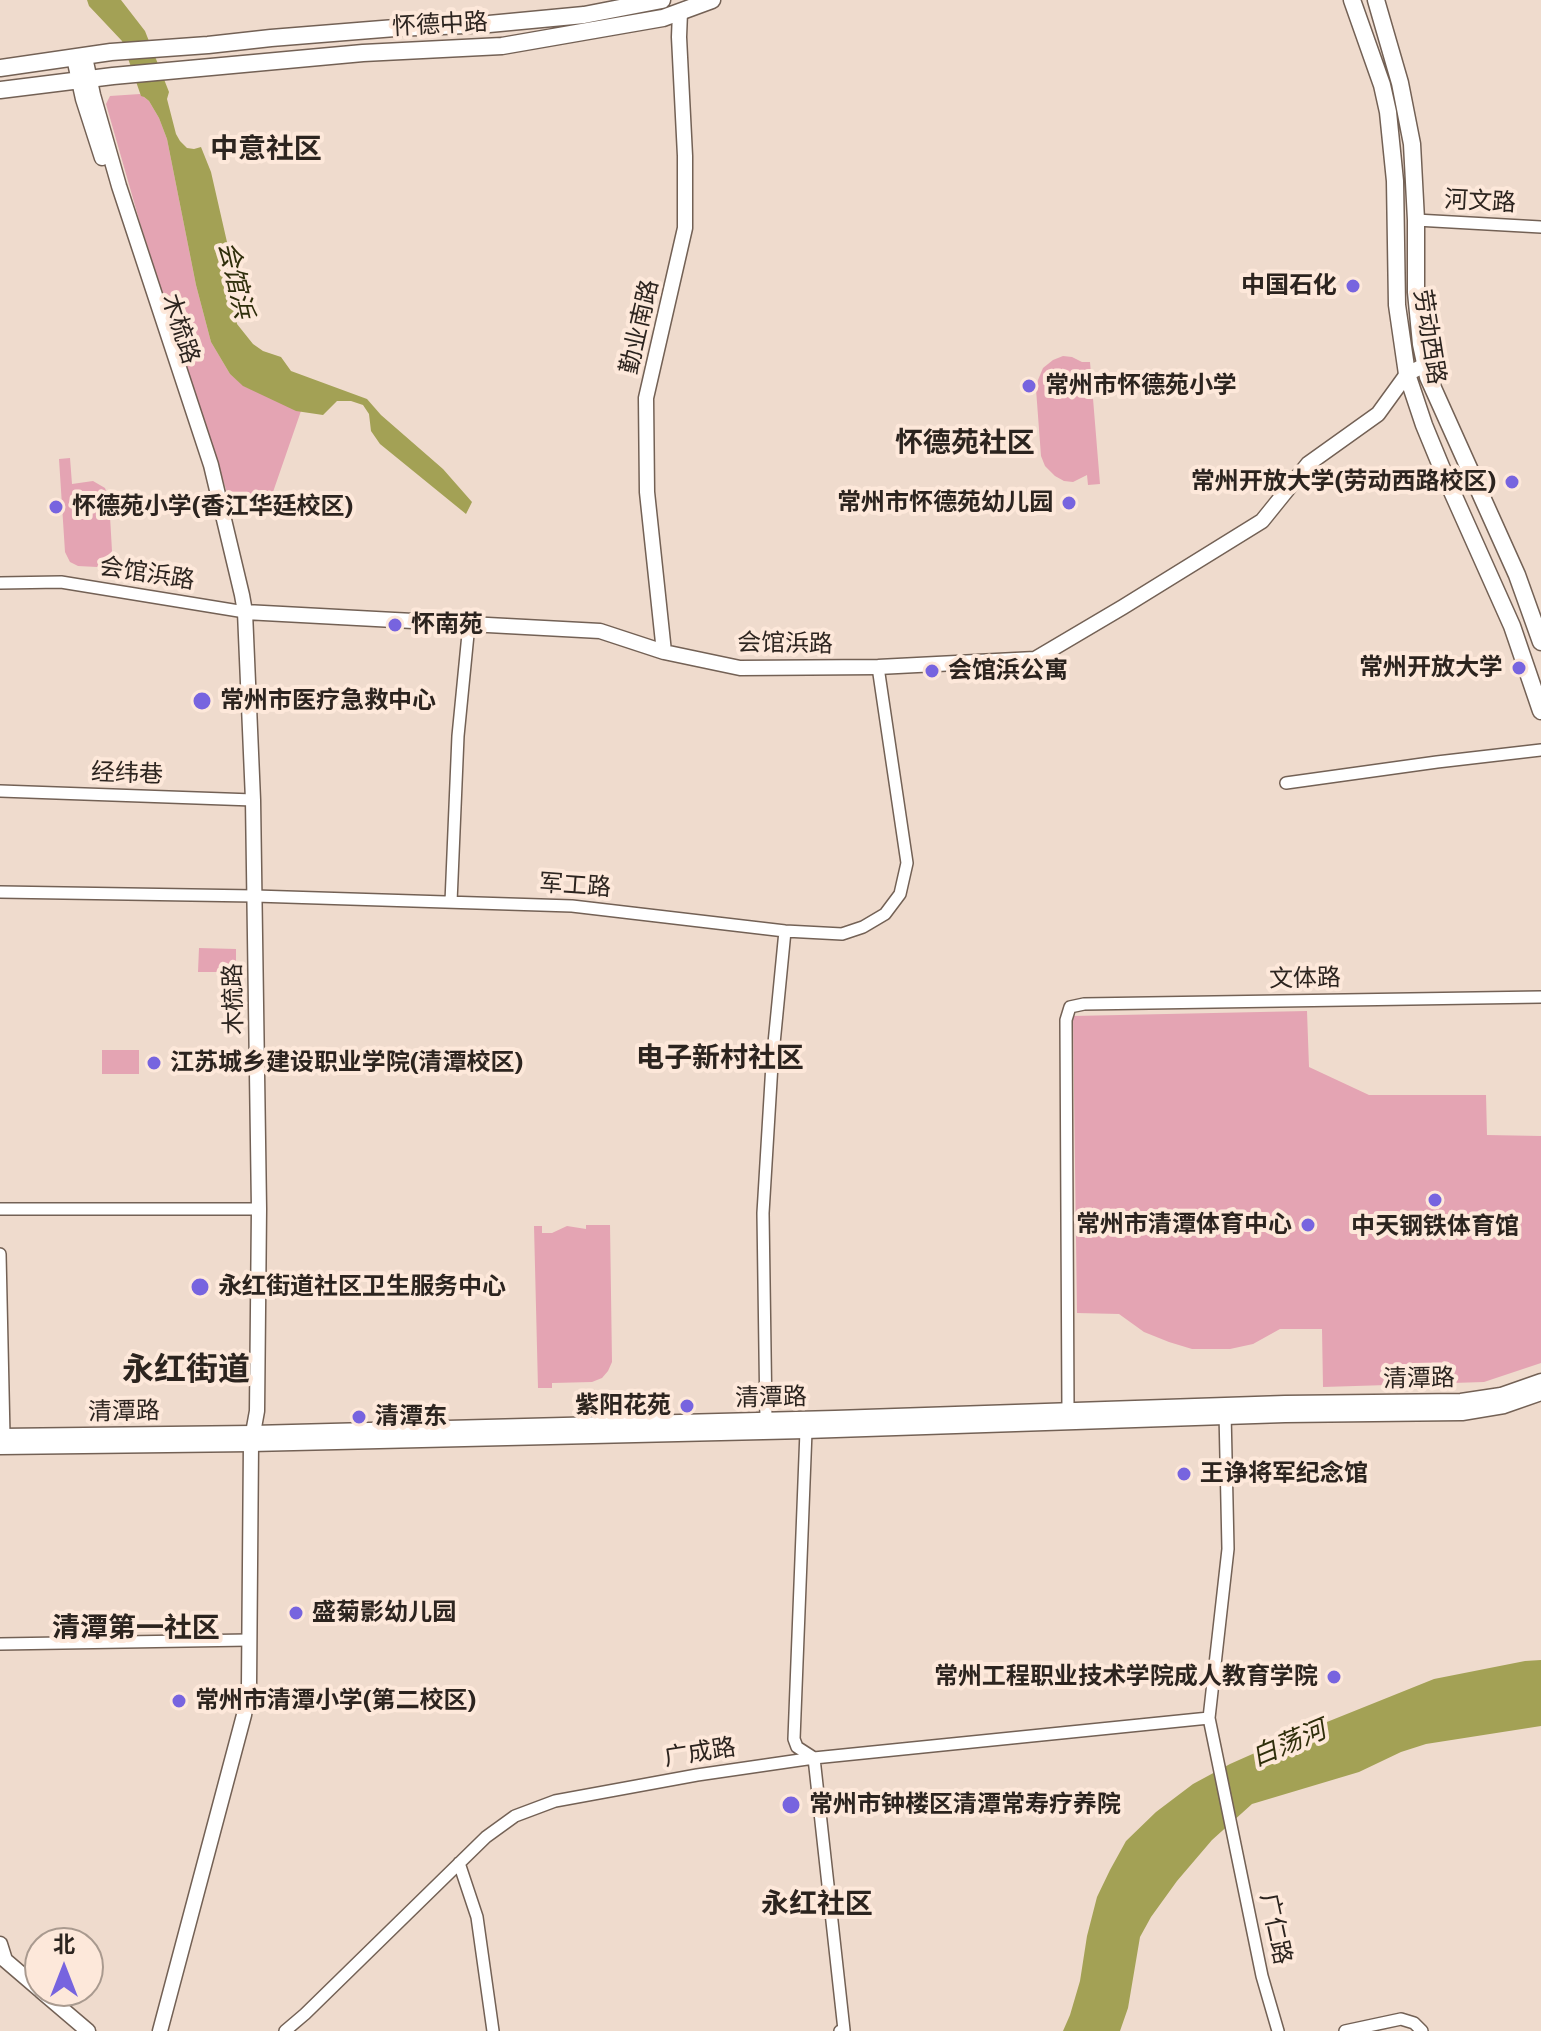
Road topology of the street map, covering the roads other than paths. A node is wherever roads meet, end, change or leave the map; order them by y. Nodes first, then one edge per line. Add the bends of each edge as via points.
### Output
1 (662, 0) edge
2 (712, 0) edge
3 (1352, 0) edge
4 (1376, 0) edge
5 (682, 4) edge
6 (80, 57) junction
7 (0, 68) edge
8 (84, 79) junction
9 (0, 90) edge
10 (1416, 220) junction
11 (1541, 227) edge
12 (1425, 365) junction
13 (1407, 374) junction
14 (0, 583) edge
15 (245, 612) junction
16 (469, 624) junction
17 (1541, 642) edge
18 (664, 652) junction
19 (878, 667) junction
20 (1541, 711) edge
21 (1541, 750) edge
22 (1286, 783) dead end
23 (0, 791) edge
24 (253, 800) junction
25 (0, 892) edge
26 (255, 896) junction
27 (451, 902) junction
28 (785, 931) junction
29 (1541, 997) edge
30 (0, 1209) edge
31 (259, 1209) junction
32 (0, 1254) edge
33 (1541, 1381) edge
34 (1541, 1393) edge
35 (1068, 1411) junction
36 (1225, 1411) junction
37 (766, 1420) junction
38 (806, 1431) junction
39 (252, 1438) junction
40 (1, 1440) edge
41 (249, 1640) junction
42 (0, 1644) edge
43 (1209, 1718) junction
44 (814, 1758) junction
45 (459, 1863) junction
46 (0, 1944) edge
47 (2, 1960) edge
48 (24, 1978) edge
49 (59, 2007) edge
50 (88, 2031) edge
51 (160, 2031) edge
52 (285, 2031) edge
53 (493, 2031) edge
54 (840, 2031) edge
55 (1278, 2031) edge
56 (1345, 2031) edge
57 (1422, 2031) edge

1 - 6 main road, 怀德中路 via 584,15
2 - 5 main road, 怀德中路
3 - 13 main road, 劳动西路 via 1388,112 1397,305
4 - 10 main road, 劳动西路 via 1407,111
5 - 8 main road, 怀德中路 via 663,18 502,46
5 - 18 street, 勤业南路 via 685,228 646,398 647,492
6 - 7 main road
6 - 8 street, 木梳路
8 - 9 main road
8 - 15 street, 木梳路 via 83,99
10 - 11 street, 河文路
10 - 12 main road, 劳动西路 via 1416,292
12 - 13 street, 会馆浜路
12 - 17 main road, 劳动西路
13 - 19 street, 会馆浜路 via 1378,414 1308,464 1262,521 1035,659
13 - 20 main road, 劳动西路 via 1512,626
14 - 15 street, 会馆浜路 via 61,582
15 - 16 street, 会馆浜路
15 - 24 street, 木梳路
16 - 18 street, 会馆浜路 via 600,631
16 - 27 street
18 - 19 street, 会馆浜路 via 740,668
19 - 28 street, 军工路 via 907,863 900,894 885,914 842,934
21 - 22 street
23 - 24 street, 经纬巷
24 - 26 street, 木梳路
25 - 26 street, 军工路
26 - 27 street, 军工路
26 - 31 street, 木梳路
27 - 28 street, 军工路 via 572,906
28 - 37 street via 763,1213
29 - 35 street, 文体路 via 1070,1007
30 - 31 street
31 - 39 street, 木梳路 via 257,1411
32 - 40 street
33 - 36 street, 清潭路 via 1461,1401
34 - 36 street, 清潭路 via 1462,1413
35 - 36 street, 清潭路
35 - 37 street, 清潭路
36 - 38 street, 清潭路
36 - 43 street, 广仁路 via 1228,1549
37 - 39 street, 清潭路
38 - 39 street, 清潭路
38 - 44 street via 794,1739
39 - 40 street, 清潭路
39 - 41 street, 木梳路
41 - 42 street
41 - 51 street, 木梳路 via 244,1715
43 - 44 street, 广成路
43 - 55 street, 广仁路
44 - 45 street, 广成路 via 555,1801 515,1816
44 - 54 street via 844,2030
45 - 52 street, 广成路
45 - 53 street via 477,1917
46 - 47 street
47 - 48 street
49 - 50 street
56 - 57 street via 1401,2019

